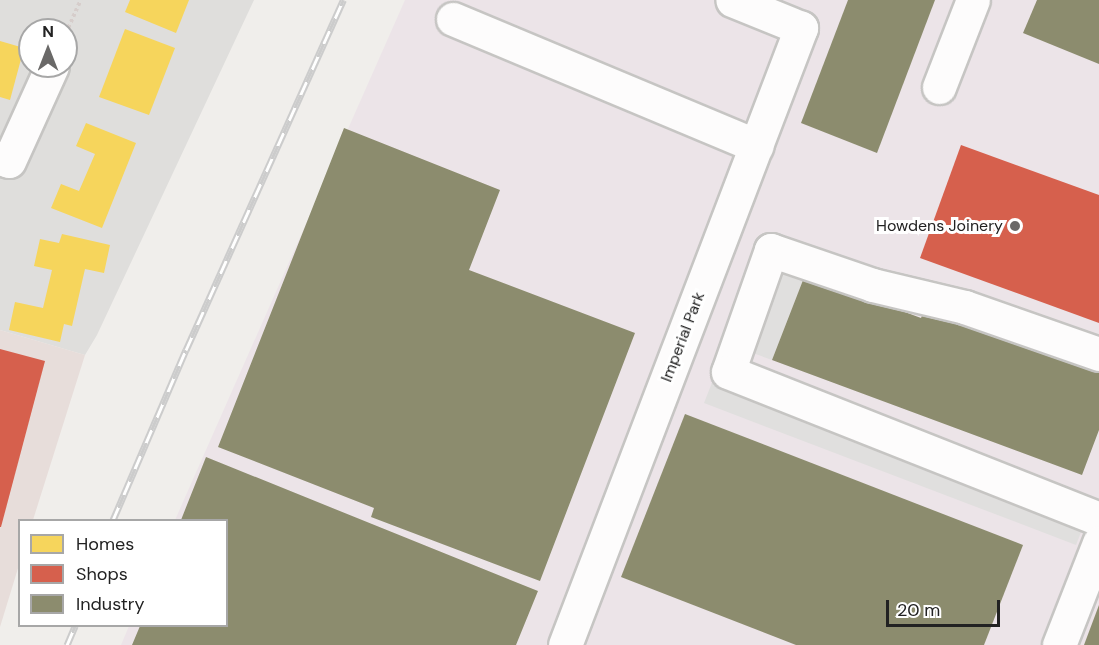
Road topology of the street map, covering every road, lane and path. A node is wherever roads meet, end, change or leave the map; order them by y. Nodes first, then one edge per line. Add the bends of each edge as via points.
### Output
1 (81, 0) edge
2 (732, 0) edge
3 (973, 0) edge
4 (73, 18) edge
5 (453, 19) dead end
6 (47, 78) edge
7 (939, 87) dead end
8 (756, 146) junction
9 (0, 158) edge
10 (1099, 354) edge
11 (1099, 519) edge
12 (1099, 543) edge
13 (565, 645) edge
14 (1059, 645) edge

1 - 4 path
2 - 8 street, Imperial Park via 801,28
3 - 7 street
5 - 8 street
6 - 9 street via 9,161
8 - 13 street, Imperial Park
10 - 11 street via 964,307 873,285 771,250 728,372
12 - 14 street

